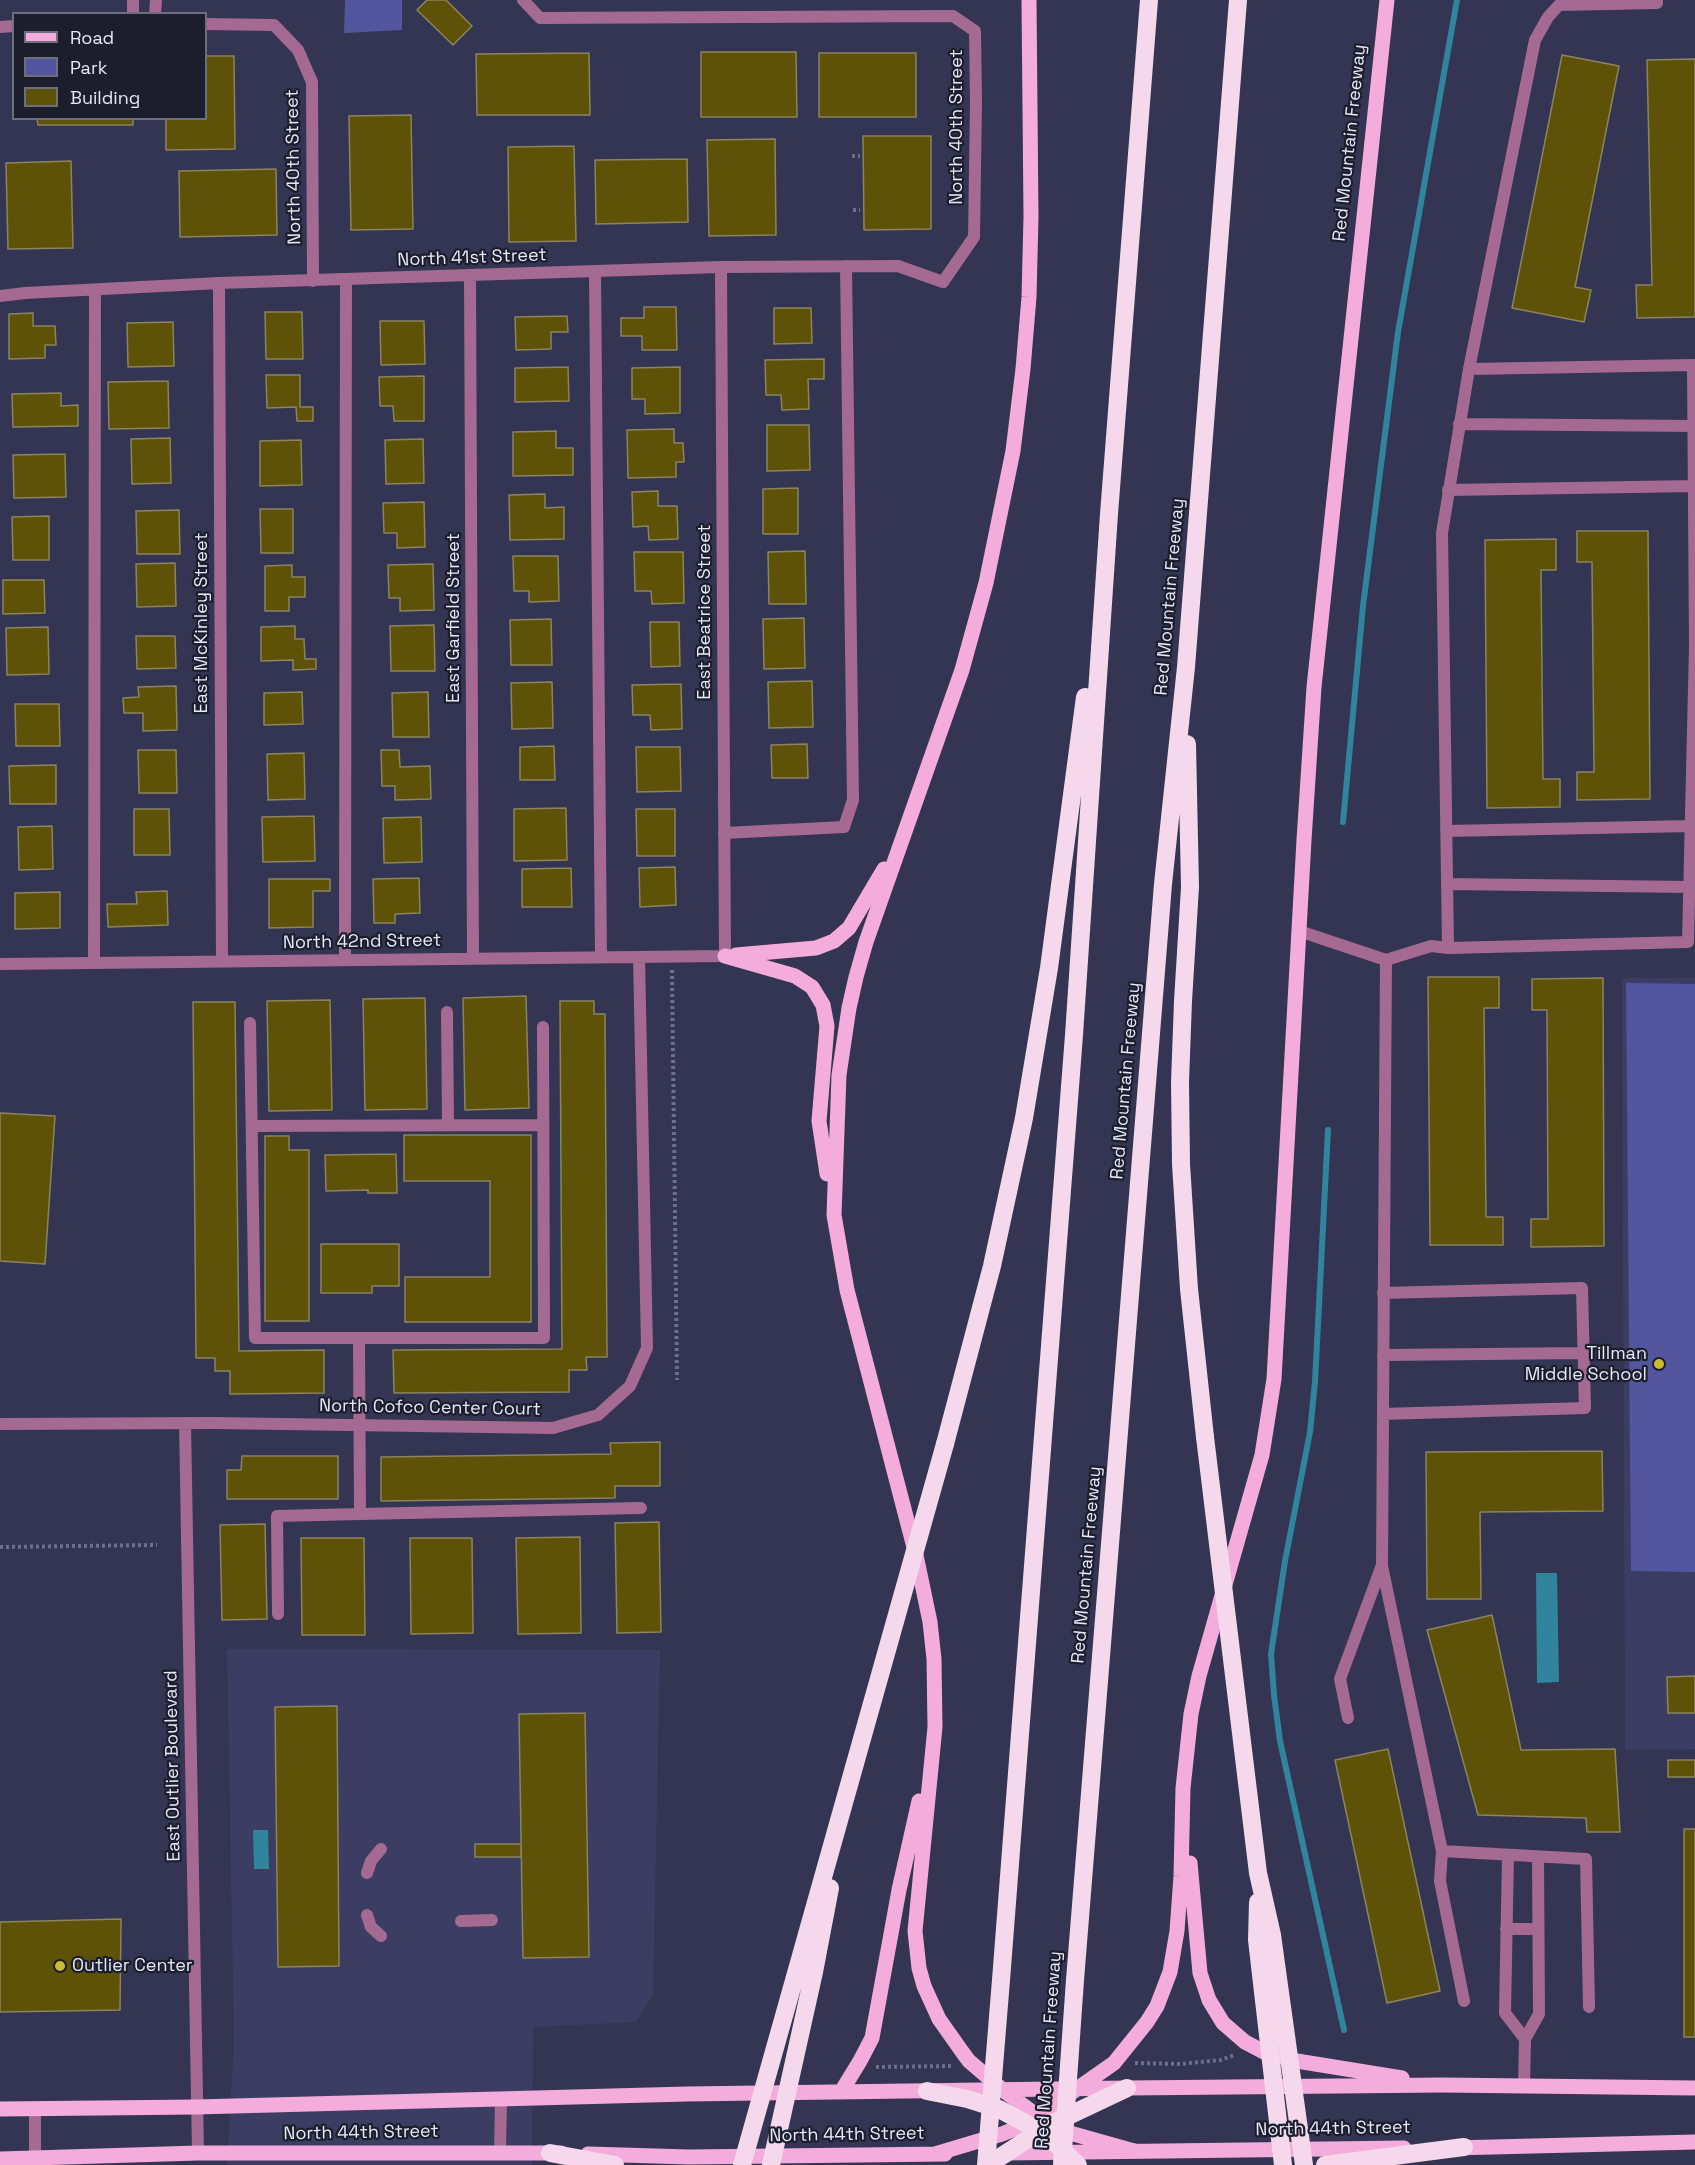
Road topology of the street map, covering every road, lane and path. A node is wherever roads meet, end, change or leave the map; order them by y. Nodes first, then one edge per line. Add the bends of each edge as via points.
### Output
1 (523, 0) edge
2 (1029, 0) edge
3 (1149, 0) edge
4 (1238, 0) edge
5 (1387, 0) edge
6 (1657, 0) edge
7 (207, 24) edge
8 (852, 156) dead end
9 (860, 156) dead end
10 (853, 210) dead end
11 (860, 210) dead end
12 (846, 266) junction
13 (721, 267) junction
14 (595, 272) junction
15 (470, 276) junction
16 (346, 280) junction
17 (313, 281) junction
18 (943, 282) joint
19 (219, 283) junction
20 (95, 290) junction
21 (0, 296) edge
22 (1469, 369) junction
23 (1459, 424) junction
24 (1694, 426) edge
25 (1694, 486) edge
26 (1448, 490) junction
27 (1109, 514) junction
28 (1186, 667) junction
29 (1691, 826) junction
30 (1446, 831) junction
31 (724, 833) junction
32 (901, 840) junction
33 (1447, 885) junction
34 (1689, 887) junction
35 (1299, 932) junction
36 (1448, 948) junction
37 (725, 956) junction
38 (600, 957) junction
39 (639, 957) junction
40 (672, 958) junction
41 (473, 959) junction
42 (345, 960) junction
43 (1386, 960) junction
44 (222, 962) junction
45 (94, 963) junction
46 (0, 964) edge
47 (447, 1012) dead end
48 (250, 1023) dead end
49 (543, 1027) dead end
50 (448, 1125) junction
51 (543, 1125) junction
52 (252, 1126) junction
53 (834, 1215) junction
54 (1383, 1293) junction
55 (359, 1339) junction
56 (1584, 1353) junction
57 (1383, 1355) junction
58 (677, 1380) dead end
59 (1383, 1414) junction
60 (185, 1423) junction
61 (0, 1424) edge
62 (361, 1425) junction
63 (641, 1508) dead end
64 (360, 1514) junction
65 (157, 1545) dead end
66 (0, 1547) edge
67 (1382, 1565) junction
68 (278, 1614) dead end
69 (1348, 1718) dead end
70 (935, 1727) junction
71 (853, 1768) junction
72 (1183, 1788) junction
73 (381, 1849) dead end
74 (1442, 1851) junction
75 (1508, 1856) junction
76 (1538, 1857) junction
77 (1258, 1873) junction
78 (367, 1874) dead end
79 (367, 1915) dead end
80 (492, 1920) dead end
81 (461, 1921) dead end
82 (1506, 1929) junction
83 (1538, 1929) junction
84 (381, 1936) dead end
85 (1464, 2001) dead end
86 (1589, 2007) dead end
87 (1525, 2039) junction
88 (1235, 2055) dead end
89 (1134, 2063) dead end
90 (952, 2066) dead end
91 (875, 2067) dead end
92 (1443, 2085) junction
93 (1524, 2086) junction
94 (1127, 2088) junction
95 (1695, 2088) edge
96 (1076, 2090) junction
97 (927, 2091) junction
98 (1004, 2091) junction
99 (842, 2092) junction
100 (501, 2100) junction
101 (196, 2107) junction
102 (0, 2109) edge
103 (35, 2109) junction
104 (1039, 2124) junction
105 (1695, 2142) edge
106 (1464, 2147) junction
107 (1134, 2151) junction
108 (500, 2152) junction
109 (198, 2153) junction
110 (550, 2153) junction
111 (1005, 2153) junction
112 (935, 2154) junction
113 (0, 2159) edge
114 (1069, 2161) edge
115 (35, 2162) edge
116 (615, 2165) edge
117 (742, 2165) edge
118 (771, 2165) edge
119 (987, 2165) edge
120 (1283, 2165) edge
121 (1304, 2165) edge
122 (1325, 2165) edge

1 - 18 street, North 40th Street via 540,18 953,16 975,31 974,237
2 - 32 main road via 1029,297 1013,451 974,629 951,705
3 - 27 highway
4 - 28 highway, Red Mountain Freeway
5 - 35 main road, Red Mountain Freeway via 1314,687
6 - 22 street via 1559,5 1535,39
7 - 17 street, North 40th Street via 274,25 298,50 312,82
8 - 9 path
10 - 11 path
12 - 13 street, North 41st Street
12 - 18 street, North 41st Street via 898,266
12 - 31 street via 853,800 844,827
13 - 14 street, North 41st Street
13 - 31 street, East Beatrice Street
14 - 15 street, North 41st Street
14 - 38 street
15 - 16 street, North 41st Street
15 - 41 street, East Garfield Street
16 - 17 street, North 41st Street
16 - 42 street
17 - 19 street, North 41st Street
19 - 20 street, North 41st Street
19 - 44 street, East McKinley Street
20 - 21 street, North 41st Street
20 - 45 street
22 - 23 street
22 - 24 street via 1693,365
23 - 24 street
23 - 26 street
24 - 25 street
25 - 26 street
25 - 29 street
26 - 30 street via 1442,533
27 - 71 highway, bridge via 1060,894 1024,1118 992,1266
27 - 119 highway, bridge via 1075,1023
28 - 77 highway, bridge via 1190,887 1180,1082 1182,1182 1205,1437
28 - 114 highway, Red Mountain Freeway, bridge via 1162,896 1075,1980
29 - 30 street
29 - 34 street
30 - 33 street
31 - 37 street, East Beatrice Street
32 - 37 main road via 849,928 834,941 816,948
32 - 53 main road via 866,942 849,1008 839,1075
33 - 34 street
33 - 36 street
34 - 36 street via 1688,942
35 - 43 street
35 - 72 main road, Red Mountain Freeway via 1274,1379 1262,1455 1199,1676
36 - 43 street via 1431,946
37 - 40 street, North 42nd Street
37 - 53 main road via 795,975 812,987 823,1005 827,1026 819,1121
38 - 39 street, North 42nd Street
38 - 41 street, North 42nd Street
39 - 40 street, North 42nd Street
39 - 62 street, North Cofco Center Court via 647,1348 630,1386 598,1415 553,1428
40 - 58 path
41 - 42 street, North 42nd Street
42 - 44 street, North 42nd Street
43 - 54 street
44 - 45 street, North 42nd Street
45 - 46 street, North 42nd Street
47 - 50 street
48 - 52 street
49 - 51 street
50 - 51 street
50 - 52 street
51 - 55 street via 544,1338
52 - 55 street via 255,1338
53 - 70 main road via 846,1290 924,1587 934,1659
54 - 56 street via 1582,1288
54 - 57 street
55 - 62 street
56 - 57 street
56 - 59 street via 1585,1408
57 - 59 street
59 - 67 street
60 - 61 street, North Cofco Center Court
60 - 62 street, North Cofco Center Court
60 - 101 street, East Outlier Boulevard
62 - 64 street
63 - 64 street
64 - 68 street via 277,1516
65 - 66 path
67 - 69 street via 1340,1679
67 - 74 street
70 - 98 main road via 915,1912 919,1968 930,2002 950,2036 969,2061
70 - 99 main road via 872,2038
71 - 117 highway, bridge
71 - 118 highway, bridge via 814,1972
72 - 92 main road via 1197,1958 1209,2000 1223,2023 1266,2053
72 - 96 main road via 1177,1931 1164,1990 1147,2022 1114,2063
73 - 78 street
74 - 75 street
74 - 85 street via 1440,1881
75 - 76 street
75 - 82 street
76 - 83 street
76 - 86 street via 1587,1859
77 - 120 highway, bridge via 1257,1940
77 - 121 highway, bridge via 1272,1935
79 - 84 street via 371,1927
80 - 81 street
82 - 83 street
82 - 87 street via 1505,2013
83 - 87 street via 1539,2014
87 - 93 street
88 - 89 path via 1200,2062
90 - 91 path
92 - 93 main road, North 44th Street
92 - 94 main road, North 44th Street
93 - 95 main road, North 44th Street
94 - 96 main road, North 44th Street
94 - 104 highway
96 - 98 main road, North 44th Street
96 - 104 main road
97 - 98 main road, North 44th Street
97 - 99 main road, North 44th Street
97 - 104 highway via 967,2099
98 - 104 main road
99 - 100 main road, North 44th Street
100 - 101 main road, North 44th Street
100 - 108 street
101 - 103 main road, North 44th Street
101 - 109 street
102 - 103 main road, North 44th Street
103 - 115 street
104 - 107 main road
104 - 111 highway
104 - 112 main road
104 - 114 highway
105 - 106 main road, North 44th Street
106 - 107 main road, North 44th Street
106 - 122 highway
107 - 114 main road, North 44th Street
108 - 109 main road, North 44th Street
108 - 110 main road, North 44th Street
109 - 115 main road, North 44th Street
110 - 112 main road, North 44th Street via 689,2157
110 - 116 highway
111 - 112 main road, North 44th Street
111 - 114 main road, North 44th Street
111 - 119 highway
113 - 115 main road, North 44th Street

